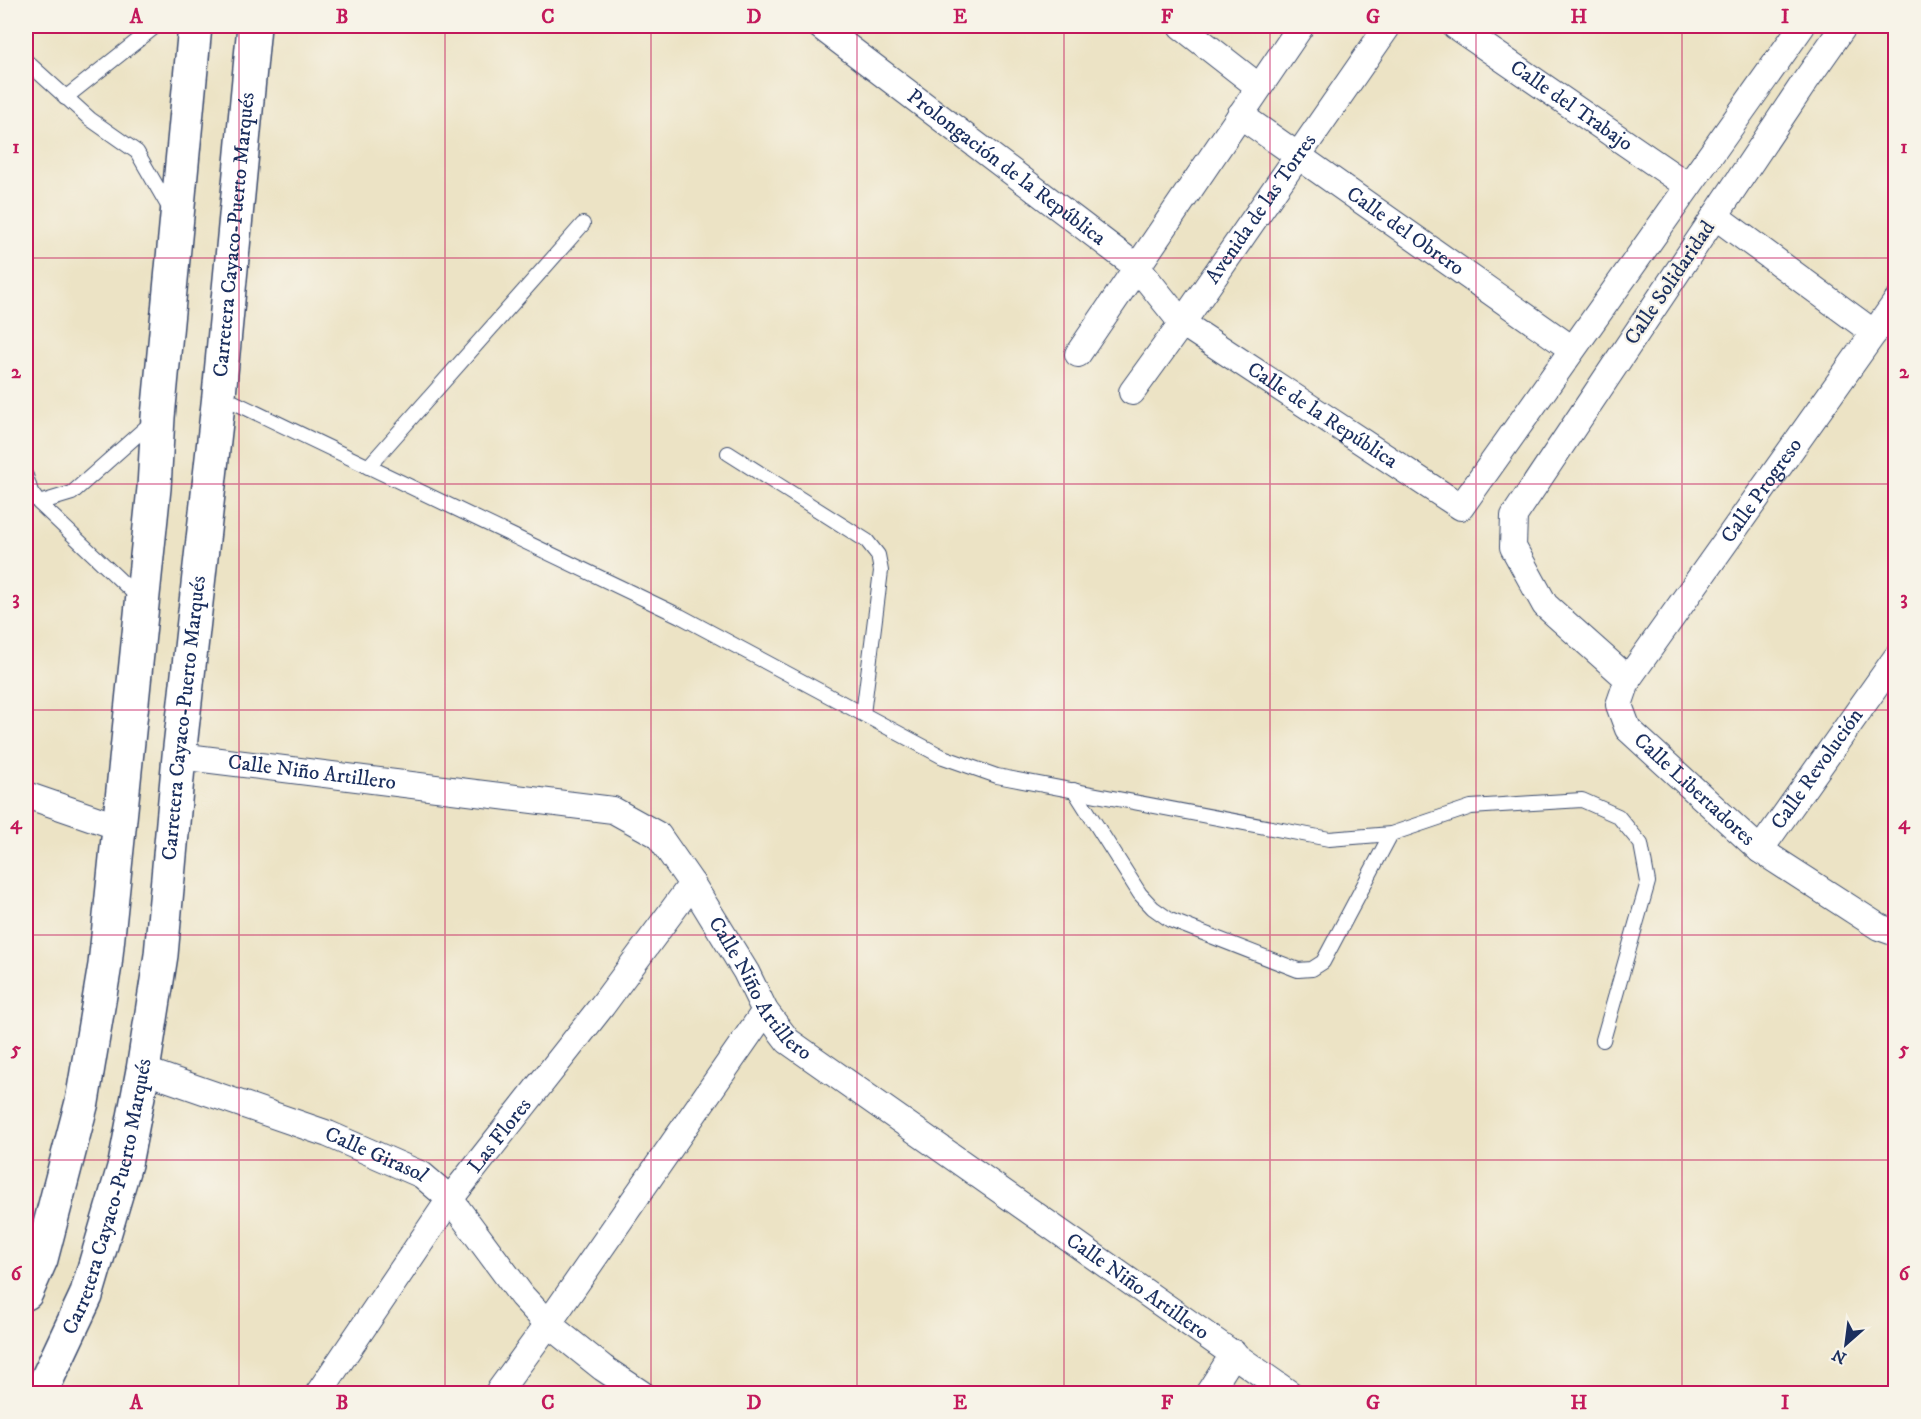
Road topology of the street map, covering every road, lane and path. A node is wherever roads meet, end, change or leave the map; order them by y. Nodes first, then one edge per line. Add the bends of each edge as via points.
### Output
1 (156, 26) edge
2 (195, 26) edge
3 (254, 26) edge
4 (820, 26) edge
5 (1181, 26) edge
6 (1301, 26) edge
7 (1388, 26) edge
8 (1455, 26) edge
9 (1844, 26) edge
10 (1795, 28) edge
11 (26, 61) edge
12 (1259, 87) junction
13 (65, 98) junction
14 (1240, 115) junction
15 (1297, 156) junction
16 (1689, 186) junction
17 (1715, 216) junction
18 (177, 220) junction
19 (583, 224) dead end
20 (1137, 267) junction
21 (1896, 302) edge
22 (1182, 323) junction
23 (1874, 333) junction
24 (1572, 349) junction
25 (1078, 354) dead end
26 (1132, 392) dead end
27 (219, 395) junction
28 (158, 417) junction
29 (728, 453) dead end
30 (368, 467) junction
31 (26, 476) edge
32 (39, 503) junction
33 (1461, 507) joint
34 (142, 602) junction
35 (1896, 658) edge
36 (1628, 679) junction
37 (863, 714) junction
38 (179, 756) junction
39 (1074, 790) junction
40 (26, 795) edge
41 (119, 826) junction
42 (1391, 834) junction
43 (1760, 850) junction
44 (692, 884) junction
45 (1896, 933) edge
46 (765, 1011) junction
47 (1603, 1040) dead end
48 (143, 1070) junction
49 (450, 1199) junction
50 (26, 1293) edge
51 (548, 1324) junction
52 (1234, 1353) junction
53 (40, 1394) edge
54 (318, 1394) edge
55 (497, 1394) edge
56 (642, 1394) edge
57 (1208, 1394) edge
58 (1290, 1394) edge

1 - 13 lane
2 - 18 main road, Carretera Cayaco-Puerto Marqués
3 - 27 main road, Carretera Cayaco-Puerto Marqués
4 - 20 street, Prolongación de la República
5 - 12 street
6 - 12 street
7 - 15 street, Avenida de las Torres
8 - 16 street, Calle del Trabajo
9 - 17 street, Calle Solidaridad
10 - 16 street, Calle Solidaridad
11 - 13 lane
12 - 14 street
13 - 18 lane via 137,152
14 - 15 street, Calle del Obrero
14 - 20 street
15 - 22 street, Avenida de las Torres
15 - 24 street, Calle del Obrero
16 - 24 street, Calle Solidaridad
17 - 23 street
17 - 36 street, Calle Solidaridad via 1514,516 1513,547 1545,605
18 - 28 main road, Carretera Cayaco-Puerto Marqués
19 - 30 lane
20 - 22 street, Prolongación de la República
20 - 25 street
21 - 23 street, Calle Progreso
22 - 26 street, Avenida de las Torres
22 - 33 street, Calle de la República
23 - 36 street, Calle Progreso
24 - 33 street, Calle Solidaridad
27 - 30 lane
27 - 38 main road, Carretera Cayaco-Puerto Marqués
28 - 32 lane via 72,493
28 - 34 main road, Carretera Cayaco-Puerto Marqués
29 - 37 lane via 867,541 878,555 881,572
30 - 37 lane via 680,616
31 - 32 lane
32 - 34 lane
34 - 41 main road, Carretera Cayaco-Puerto Marqués
35 - 43 street, Calle Revolución
36 - 43 street, Calle Libertadores via 1620,705 1628,729
37 - 39 lane via 943,757 996,776
38 - 44 street, Calle Niño Artillero via 613,810 658,835
38 - 48 main road, Carretera Cayaco-Puerto Marqués via 161,955
39 - 42 lane via 1329,839
39 - 42 lane via 1140,894 1153,908 1170,920 1298,970 1312,969 1323,962
40 - 41 street
41 - 50 main road, Carretera Cayaco-Puerto Marqués via 105,966 82,1102 41,1259
42 - 47 lane via 1471,807 1582,800 1618,816 1641,844 1648,882
43 - 45 street, Calle Libertadores via 1880,927
44 - 46 street, Calle Niño Artillero
44 - 49 street, Las Flores
46 - 51 street
46 - 52 street, Calle Niño Artillero via 788,1041
48 - 49 street, Calle Girasol via 328,1134 422,1175
48 - 53 main road, Carretera Cayaco-Puerto Marqués via 124,1164 86,1296
49 - 51 street, Calle Girasol via 522,1296
49 - 54 street, Las Flores
51 - 55 street
51 - 56 street, Calle Girasol
52 - 57 street
52 - 58 street, Calle Niño Artillero

